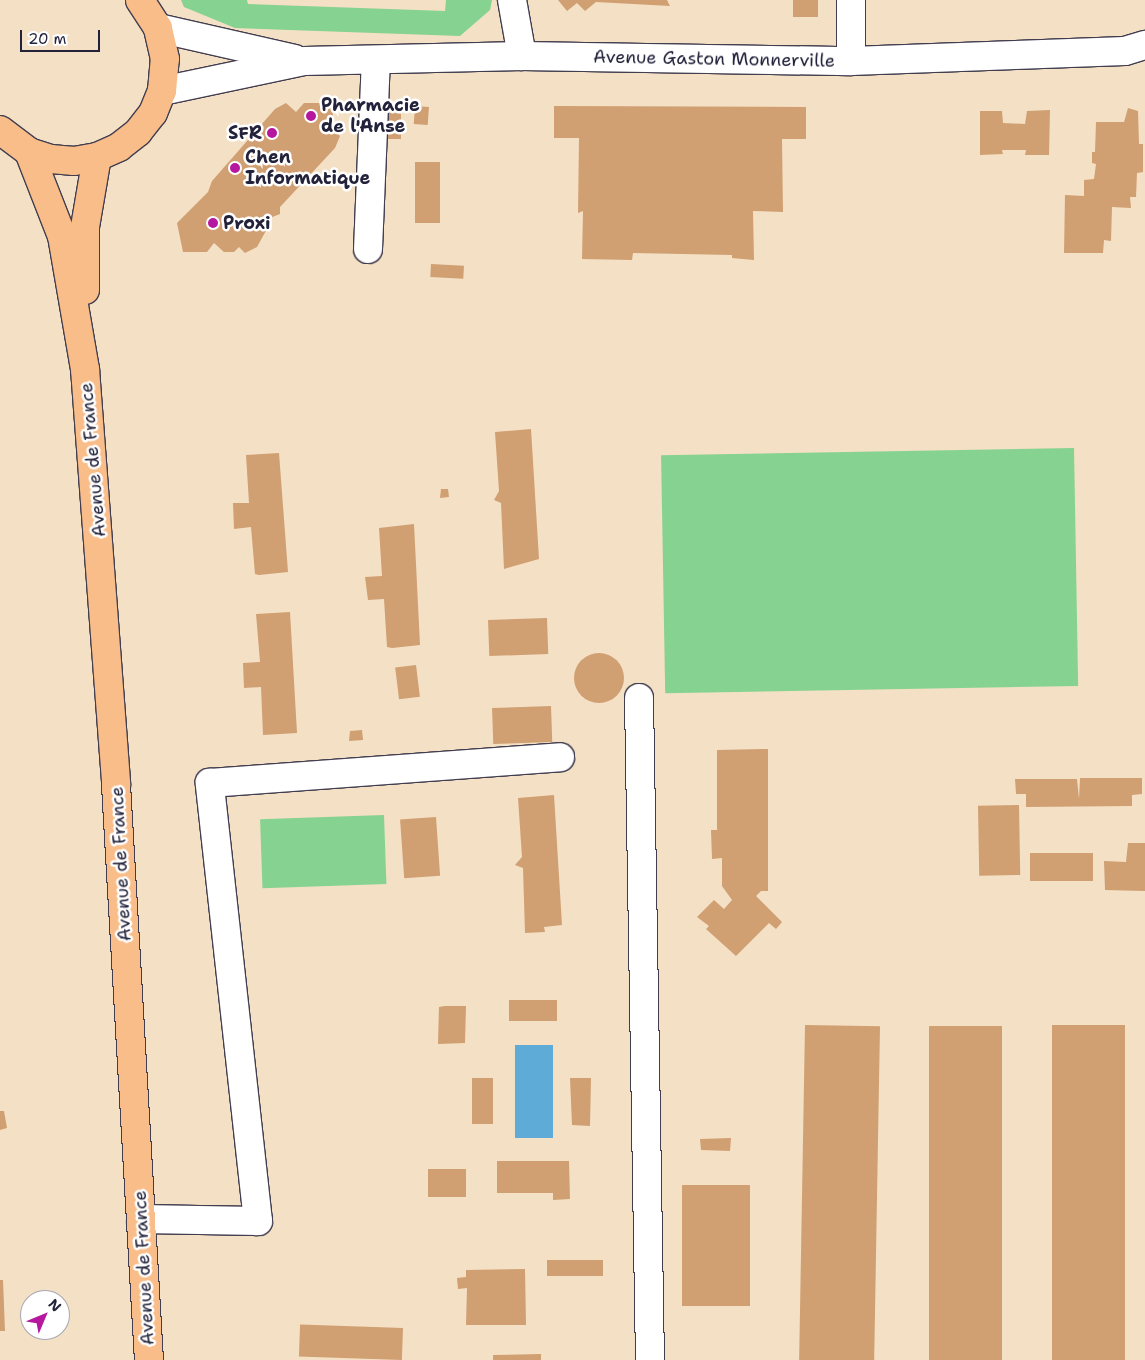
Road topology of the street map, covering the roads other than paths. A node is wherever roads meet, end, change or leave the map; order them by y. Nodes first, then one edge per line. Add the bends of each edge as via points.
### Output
1 (140, 0) edge
2 (512, 0) edge
3 (851, 0) edge
4 (158, 28) junction
5 (1138, 54) edge
6 (522, 56) junction
7 (376, 60) junction
8 (304, 61) junction
9 (851, 62) junction
10 (162, 90) junction
11 (0, 130) edge
12 (29, 152) junction
13 (97, 157) junction
14 (368, 250) dead end
15 (85, 369) junction
16 (639, 698) dead end
17 (560, 757) dead end
18 (141, 1219) junction
19 (149, 1360) edge
20 (650, 1360) edge

1 - 4 main road
2 - 6 street
3 - 9 street
4 - 8 street, Avenue Gaston Monnerville
4 - 10 main road via 165,59
5 - 9 street, Avenue Gaston Monnerville
6 - 7 street, Avenue Gaston Monnerville
6 - 9 street, Avenue Gaston Monnerville
7 - 8 street, Avenue Gaston Monnerville
7 - 14 street
8 - 10 street, Avenue Gaston Monnerville
10 - 13 main road via 153,113 138,132 119,147
11 - 12 main road
12 - 13 main road via 66,160
12 - 15 main road, Avenue de France via 62,236
13 - 15 main road, Avenue de France via 85,227
15 - 18 main road, Avenue de France via 116,775
16 - 20 street
17 - 18 street via 210,783 258,1221
18 - 19 main road, Avenue de France

